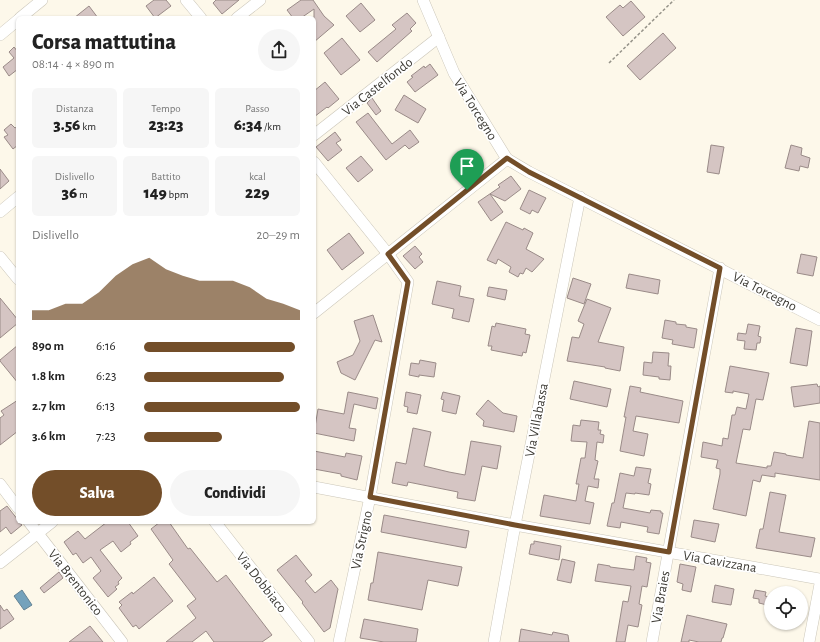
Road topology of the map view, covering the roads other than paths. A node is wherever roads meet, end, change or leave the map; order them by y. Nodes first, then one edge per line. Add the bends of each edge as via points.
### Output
1 (42, 0) edge
2 (186, 0) edge
3 (260, 0) edge
4 (423, 0) edge
5 (22, 16) edge
6 (199, 16) edge
7 (240, 16) edge
8 (16, 22) edge
9 (0, 35) edge
10 (439, 37) junction
11 (316, 133) edge
12 (507, 158) junction
13 (316, 164) edge
14 (580, 198) junction
15 (16, 199) edge
16 (0, 212) edge
17 (388, 254) junction
18 (0, 257) edge
19 (720, 268) junction
20 (16, 277) edge
21 (316, 311) edge
22 (820, 320) edge
23 (0, 484) edge
24 (316, 487) edge
25 (370, 497) junction
26 (16, 505) edge
27 (31, 524) edge
28 (49, 524) edge
29 (217, 524) edge
30 (515, 525) junction
31 (38, 533) junction
32 (669, 552) junction
33 (0, 563) edge
34 (820, 578) edge
35 (820, 584) edge
36 (122, 642) edge
37 (309, 642) edge
38 (339, 642) edge
39 (494, 642) edge
40 (652, 642) edge
41 (809, 642) edge

1 - 5 street
2 - 6 street
3 - 7 street
4 - 10 street, Via Torcegno
8 - 9 street
10 - 11 street, Via Castelfondo
10 - 12 street, Via Torcegno via 454,73
12 - 14 street, Via Torcegno
12 - 17 street
13 - 17 street, Via Strigno
14 - 19 street, Via Torcegno
14 - 30 street, Via Villabassa
15 - 16 street
17 - 21 street
17 - 25 street, Via Strigno via 408,282
18 - 20 street
19 - 22 street, Via Torcegno
19 - 32 street, Via Braies
23 - 26 street
24 - 25 street, Via Cavizzana
25 - 30 street, Via Cavizzana
25 - 38 street, Via Strigno
27 - 31 street, Via Brentonico
28 - 31 street
29 - 37 street, Via Dobbiaco
30 - 32 street, Via Cavizzana
30 - 39 street, Via Villabassa
31 - 33 street
31 - 36 street, Via Brentonico
32 - 34 street, Via Cavizzana
32 - 40 street, Via Braies
35 - 41 street

